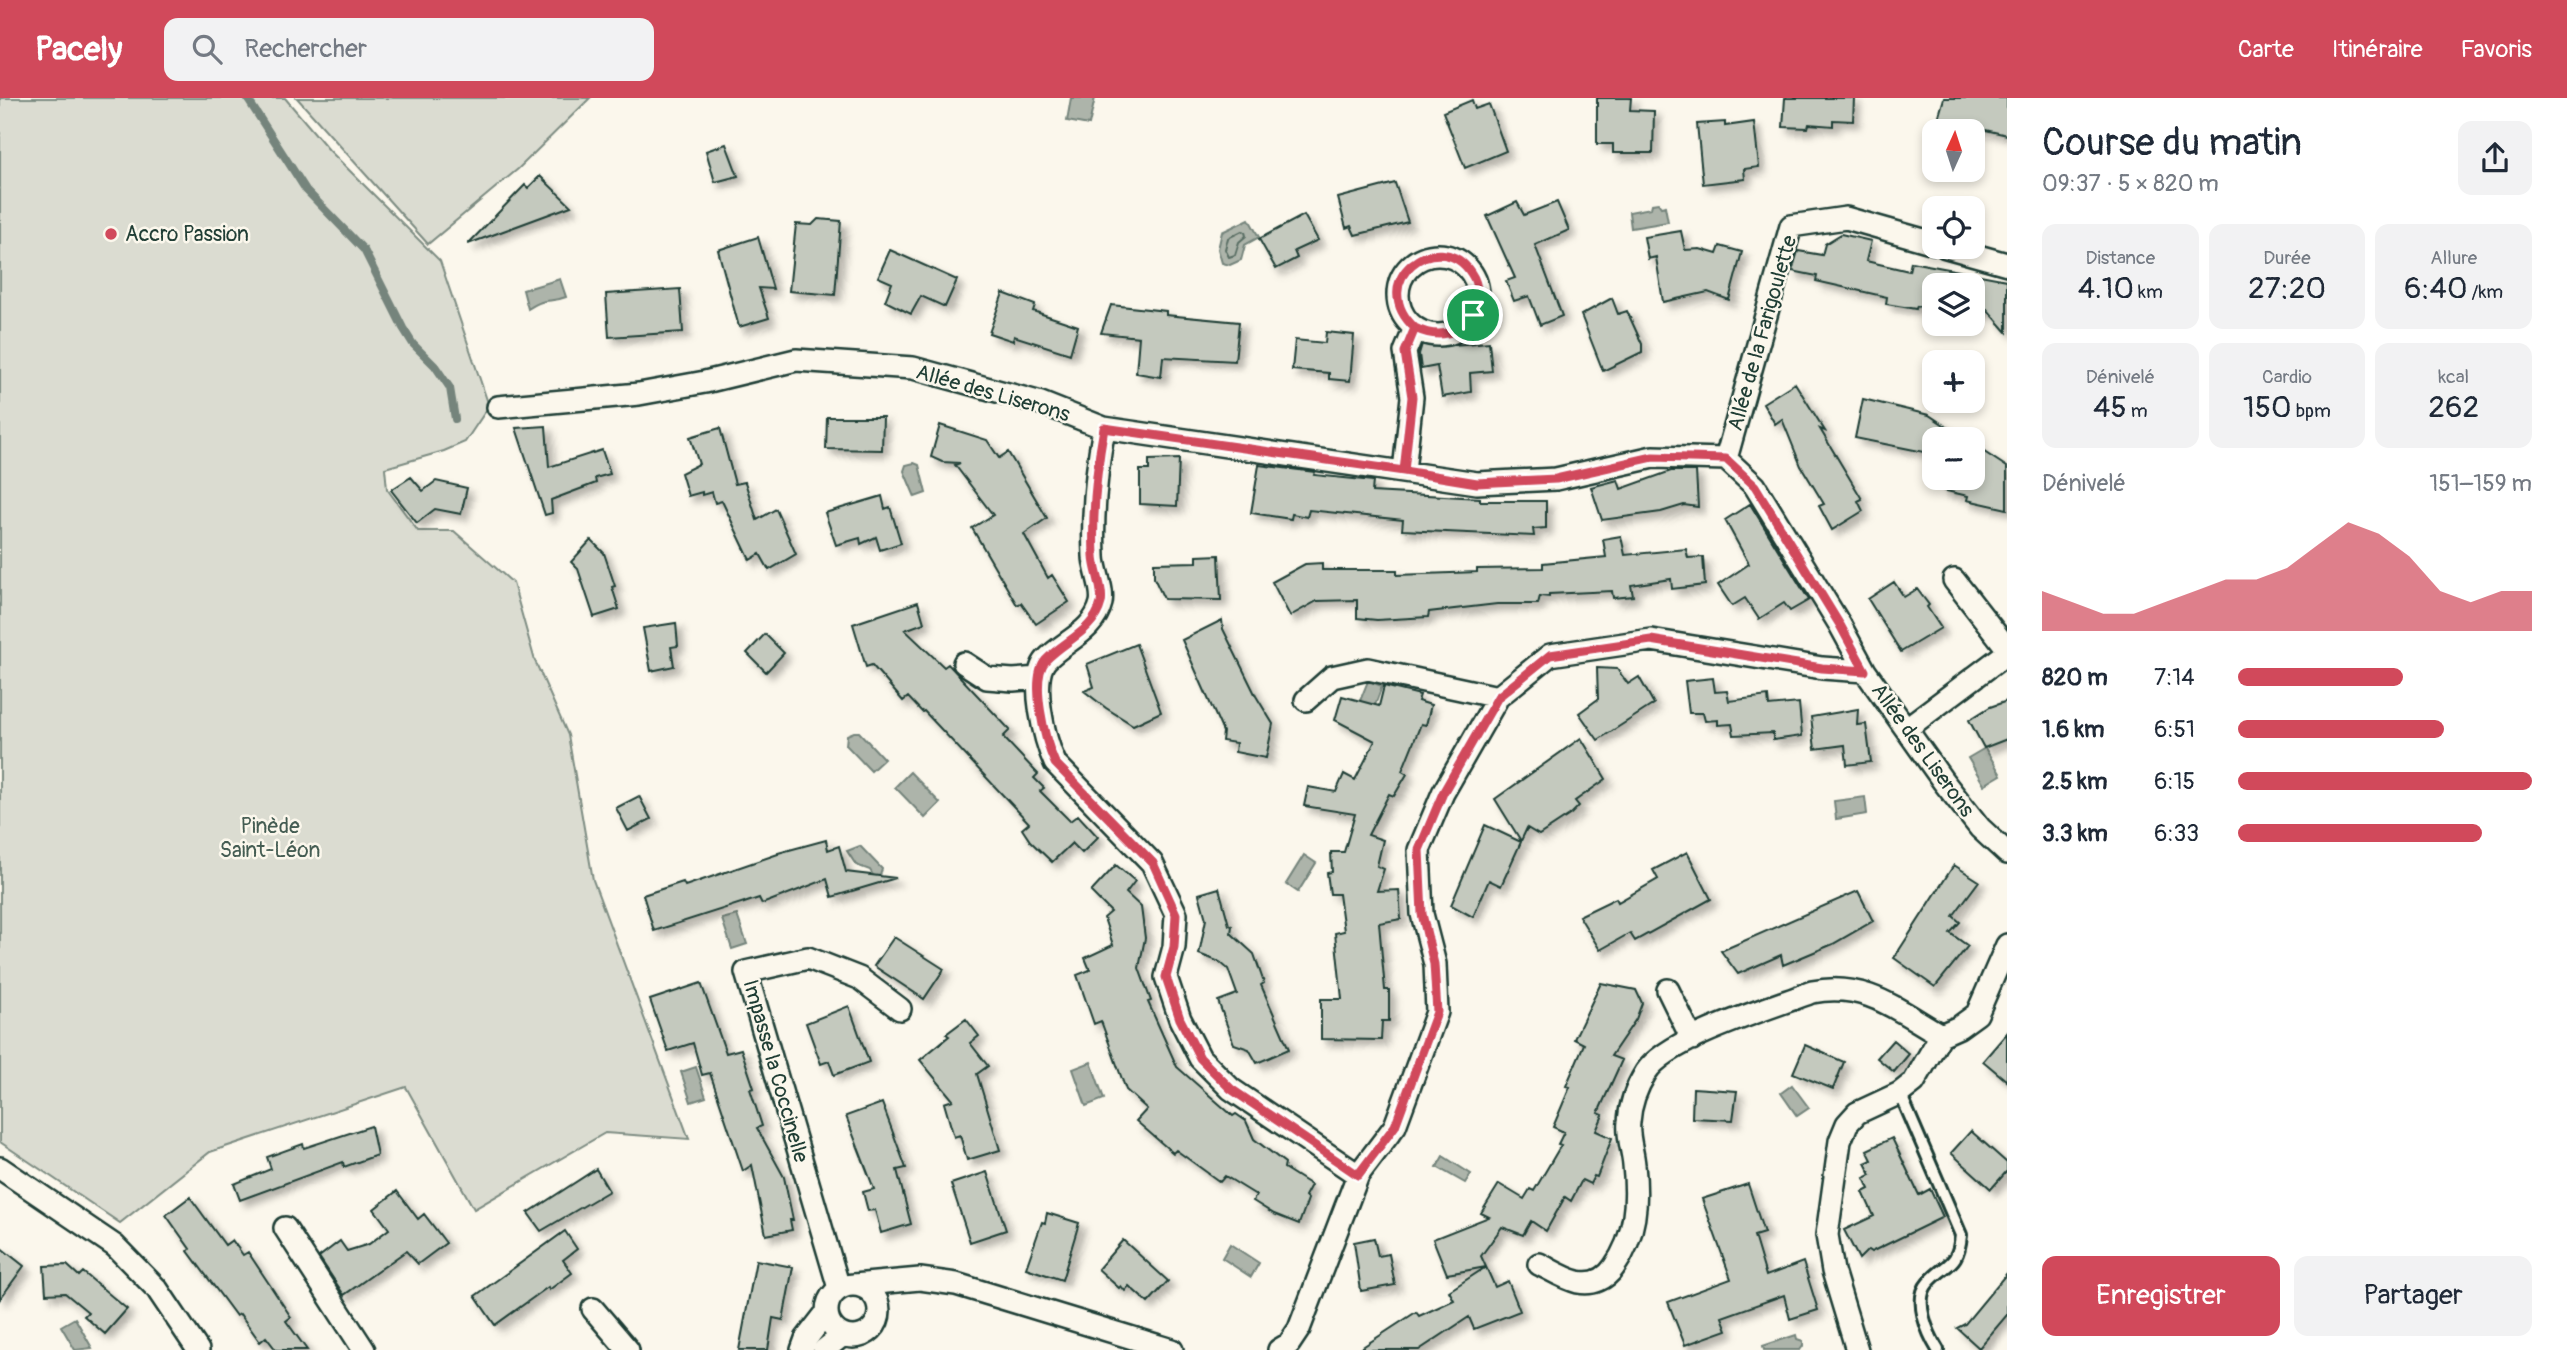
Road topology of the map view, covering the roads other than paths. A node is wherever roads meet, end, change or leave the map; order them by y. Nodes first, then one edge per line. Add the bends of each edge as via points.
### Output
1 (1922, 240) edge
2 (1985, 258) edge
3 (2007, 264) edge
4 (1415, 328) dead end
5 (498, 407) dead end
6 (1104, 428) junction
7 (1726, 459) junction
8 (1404, 471) junction
9 (1954, 580) dead end
10 (2007, 651) edge
11 (964, 663) dead end
12 (1865, 671) junction
13 (1038, 678) junction
14 (1498, 697) junction
15 (1306, 699) dead end
16 (1907, 728) junction
17 (2007, 853) edge
18 (2007, 944) edge
19 (1668, 990) dead end
20 (900, 1009) dead end
21 (1941, 1035) junction
22 (1692, 1039) junction
23 (1900, 1093) junction
24 (0, 1168) edge
25 (1358, 1175) junction
26 (285, 1228) dead end
27 (1539, 1265) dead end
28 (920, 1279) junction
29 (848, 1286) junction
30 (878, 1306) junction
31 (593, 1309) dead end
32 (827, 1312) junction
33 (856, 1340) edge
34 (198, 1350) edge
35 (364, 1350) edge
36 (628, 1350) edge
37 (802, 1350) edge
38 (824, 1350) edge
39 (877, 1350) edge
40 (1172, 1350) edge
41 (1279, 1350) edge
42 (1857, 1350) edge
43 (1938, 1350) edge

1 - 7 street, Allée de la Farigoulette via 1846,218 1791,226
2 - 3 street
4 - 8 street via 1405,352 1412,397
5 - 6 street, Allée des Liserons via 639,394 796,360 913,368 1041,403
6 - 8 street, Allée des Liserons
6 - 13 street via 1094,481 1094,559 1102,600 1088,628 1044,662
7 - 8 street, Allée des Liserons via 1653,457 1556,479 1477,483
7 - 12 street, Allée des Liserons via 1755,486
9 - 10 street
10 - 16 street
11 - 13 street via 987,678
12 - 14 street via 1651,640 1550,655
12 - 16 street, Allée des Liserons
13 - 25 street via 1047,744 1055,763 1153,863 1176,914 1166,977 1200,1058 1231,1089
14 - 15 street via 1368,668 1332,677
14 - 25 street via 1443,793 1419,850 1422,914 1434,964 1437,1012 1395,1126
16 - 17 street, Allée des Liserons via 1980,828
18 - 21 street via 1977,1014
19 - 22 street
20 - 29 street, Impasse la Coccinelle via 859,978 807,958 746,972 828,1253
21 - 22 street via 1866,993 1832,988
21 - 23 street via 1914,1082
22 - 27 street via 1647,1070 1631,1105 1628,1126 1636,1207 1625,1251 1599,1281 1579,1282
23 - 42 street via 1857,1113 1847,1124 1831,1192 1827,1235
23 - 43 lane via 1961,1235 1960,1253 1927,1284 1922,1305 1929,1336
24 - 34 street via 115,1246 158,1289
25 - 41 street via 1299,1329
26 - 35 street
28 - 29 street
28 - 30 street
28 - 40 street via 979,1290
29 - 30 street via 868,1289
29 - 32 street via 832,1294
30 - 33 street via 872,1329
30 - 39 street
31 - 36 street
32 - 33 street via 829,1322
32 - 37 street
33 - 38 street

